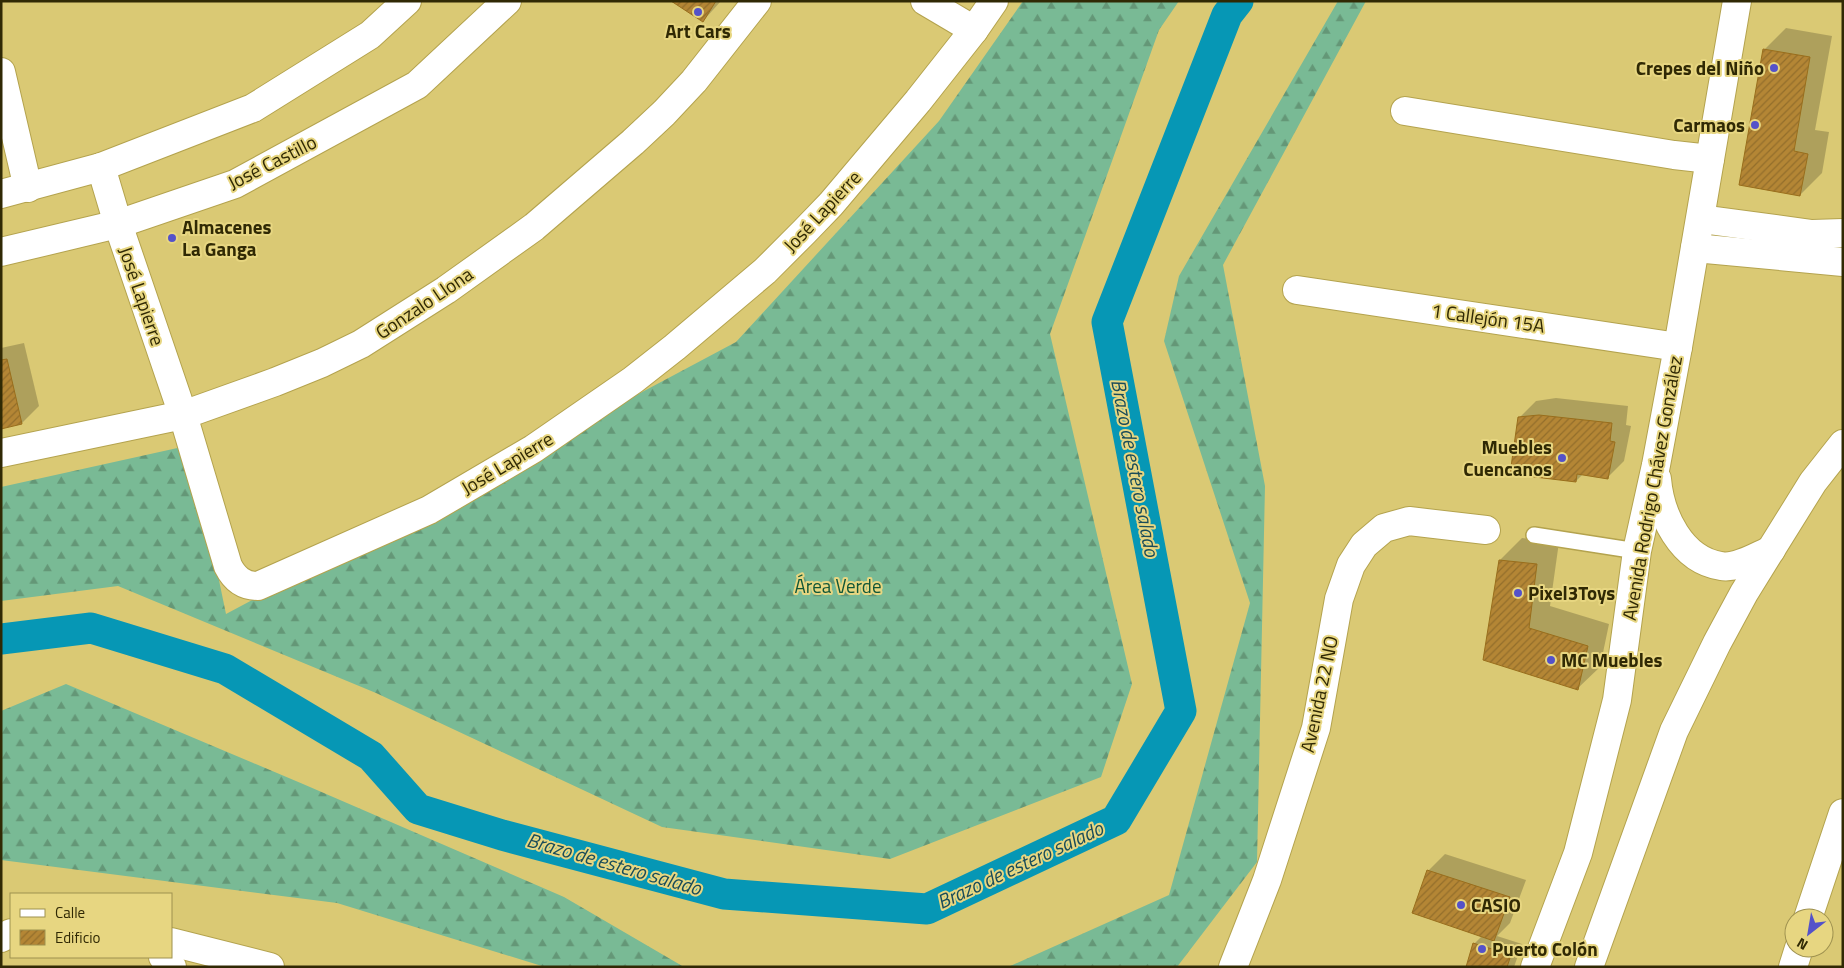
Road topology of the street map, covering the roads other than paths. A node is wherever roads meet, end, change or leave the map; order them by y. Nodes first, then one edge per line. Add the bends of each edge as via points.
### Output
1 (407, 1) edge
2 (507, 1) edge
3 (757, 1) edge
4 (925, 1) edge
5 (994, 1) edge
6 (1737, 1) edge
7 (974, 30) junction
8 (1, 72) edge
9 (1406, 111) dead end
10 (1710, 158) junction
11 (101, 167) junction
12 (28, 188) junction
13 (1, 194) edge
14 (1701, 219) junction
15 (118, 224) junction
16 (1843, 232) edge
17 (1696, 248) junction
18 (1, 252) edge
19 (1843, 262) edge
20 (1297, 290) dead end
21 (1678, 346) junction
22 (183, 415) junction
23 (1843, 430) edge
24 (1843, 444) edge
25 (1, 453) edge
26 (1843, 458) edge
27 (1656, 465) junction
28 (1813, 482) junction
29 (1486, 530) dead end
30 (1534, 535) dead end
31 (1771, 550) junction
32 (1637, 551) junction
33 (1843, 813) edge
34 (1832, 881) edge
35 (1814, 908) edge
36 (172, 942) edge
37 (270, 967) edge
38 (1233, 967) edge
39 (1534, 967) edge
40 (1589, 967) edge

1 - 11 street via 370,35 253,108
2 - 15 street, José Castillo via 417,85 235,184
3 - 22 street, Gonzalo Llona via 694,81 664,113 534,227 446,290 361,344 275,382
4 - 7 street
5 - 7 street, José Lapierre
6 - 10 street, Avenida Rodrigo Chávez González
7 - 22 street, José Lapierre via 831,204 722,309 633,380 533,449 429,510 258,586 244,583 235,578 228,566
8 - 12 street
9 - 10 street via 1674,155
10 - 14 street, Avenida Rodrigo Chávez González
11 - 12 street
11 - 15 street, José Lapierre
12 - 13 street
14 - 16 street via 1812,234
14 - 17 street, Avenida Rodrigo Chávez González
15 - 18 street, José Castillo
15 - 22 street, José Lapierre
17 - 19 street
17 - 21 street, Avenida Rodrigo Chávez González
20 - 21 street, 1 Callejón 15A
21 - 27 street, Avenida Rodrigo Chávez González
22 - 25 street, Gonzalo Llona
23 - 28 street
24 - 28 street
26 - 28 street
27 - 31 street via 1658,491 1666,519 1684,546 1701,559 1721,566 1737,565
27 - 32 street, Avenida Rodrigo Chávez González
28 - 31 street
29 - 38 street, Avenida 22 NO via 1409,521 1384,528 1364,546 1351,565 1339,598 1316,728 1267,880
30 - 32 lane
31 - 40 street via 1717,643 1674,731
32 - 39 street, Avenida Rodrigo Chávez González via 1617,700 1578,853
33 - 34 street
34 - 35 street
36 - 37 street

